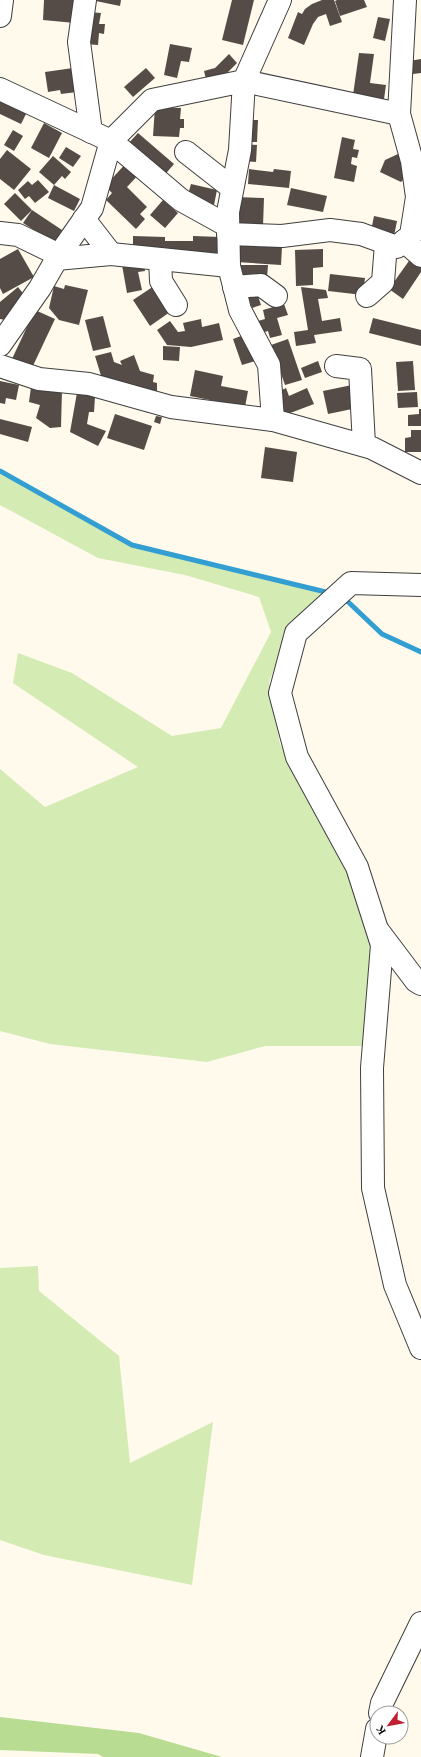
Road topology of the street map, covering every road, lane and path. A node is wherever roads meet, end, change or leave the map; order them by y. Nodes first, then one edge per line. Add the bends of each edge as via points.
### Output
1 (2, 0) edge
2 (85, 0) edge
3 (280, 0) edge
4 (406, 0) edge
5 (0, 16) edge
6 (244, 81) junction
7 (0, 89) edge
8 (399, 114) junction
9 (91, 132) junction
10 (111, 141) junction
11 (186, 152) dead end
12 (232, 188) junction
13 (84, 219) junction
14 (228, 230) junction
15 (0, 233) edge
16 (395, 242) junction
17 (111, 254) junction
18 (421, 256) edge
19 (58, 257) junction
20 (160, 259) junction
21 (231, 276) junction
22 (276, 296) dead end
23 (367, 296) dead end
24 (176, 305) dead end
25 (0, 345) edge
26 (0, 366) edge
27 (336, 366) dead end
28 (273, 420) junction
29 (364, 445) junction
30 (421, 473) edge
31 (421, 585) edge
32 (377, 930) junction
33 (421, 984) edge
34 (421, 1348) edge
35 (421, 1624) edge
36 (382, 1705) edge
37 (374, 1745) edge
38 (372, 1757) edge

1 - 5 street
2 - 9 street via 78,42
3 - 6 street
4 - 8 street
6 - 8 street
6 - 10 street via 152,100
6 - 12 street via 240,150
7 - 9 street
8 - 16 street via 412,161 416,197 411,235
9 - 10 street
10 - 13 street via 92,208
10 - 14 street via 181,200
11 - 12 street
12 - 14 street
13 - 17 street
13 - 19 street
14 - 16 street via 282,236 330,230
14 - 21 street
15 - 19 street via 18,235
16 - 18 street
16 - 23 street via 383,282
17 - 19 street
17 - 20 street
19 - 25 street via 40,288
20 - 21 street
20 - 24 street via 160,281
21 - 22 street via 261,285
21 - 28 street via 240,310 269,365
26 - 28 street via 39,379 89,384 171,406
27 - 29 street via 360,370
28 - 29 street
29 - 30 street
31 - 32 street via 351,583 296,633 280,693 297,757 357,867
32 - 33 street
32 - 34 street via 382,945 372,1068 373,1188 395,1285
35 - 36 street
37 - 38 street

